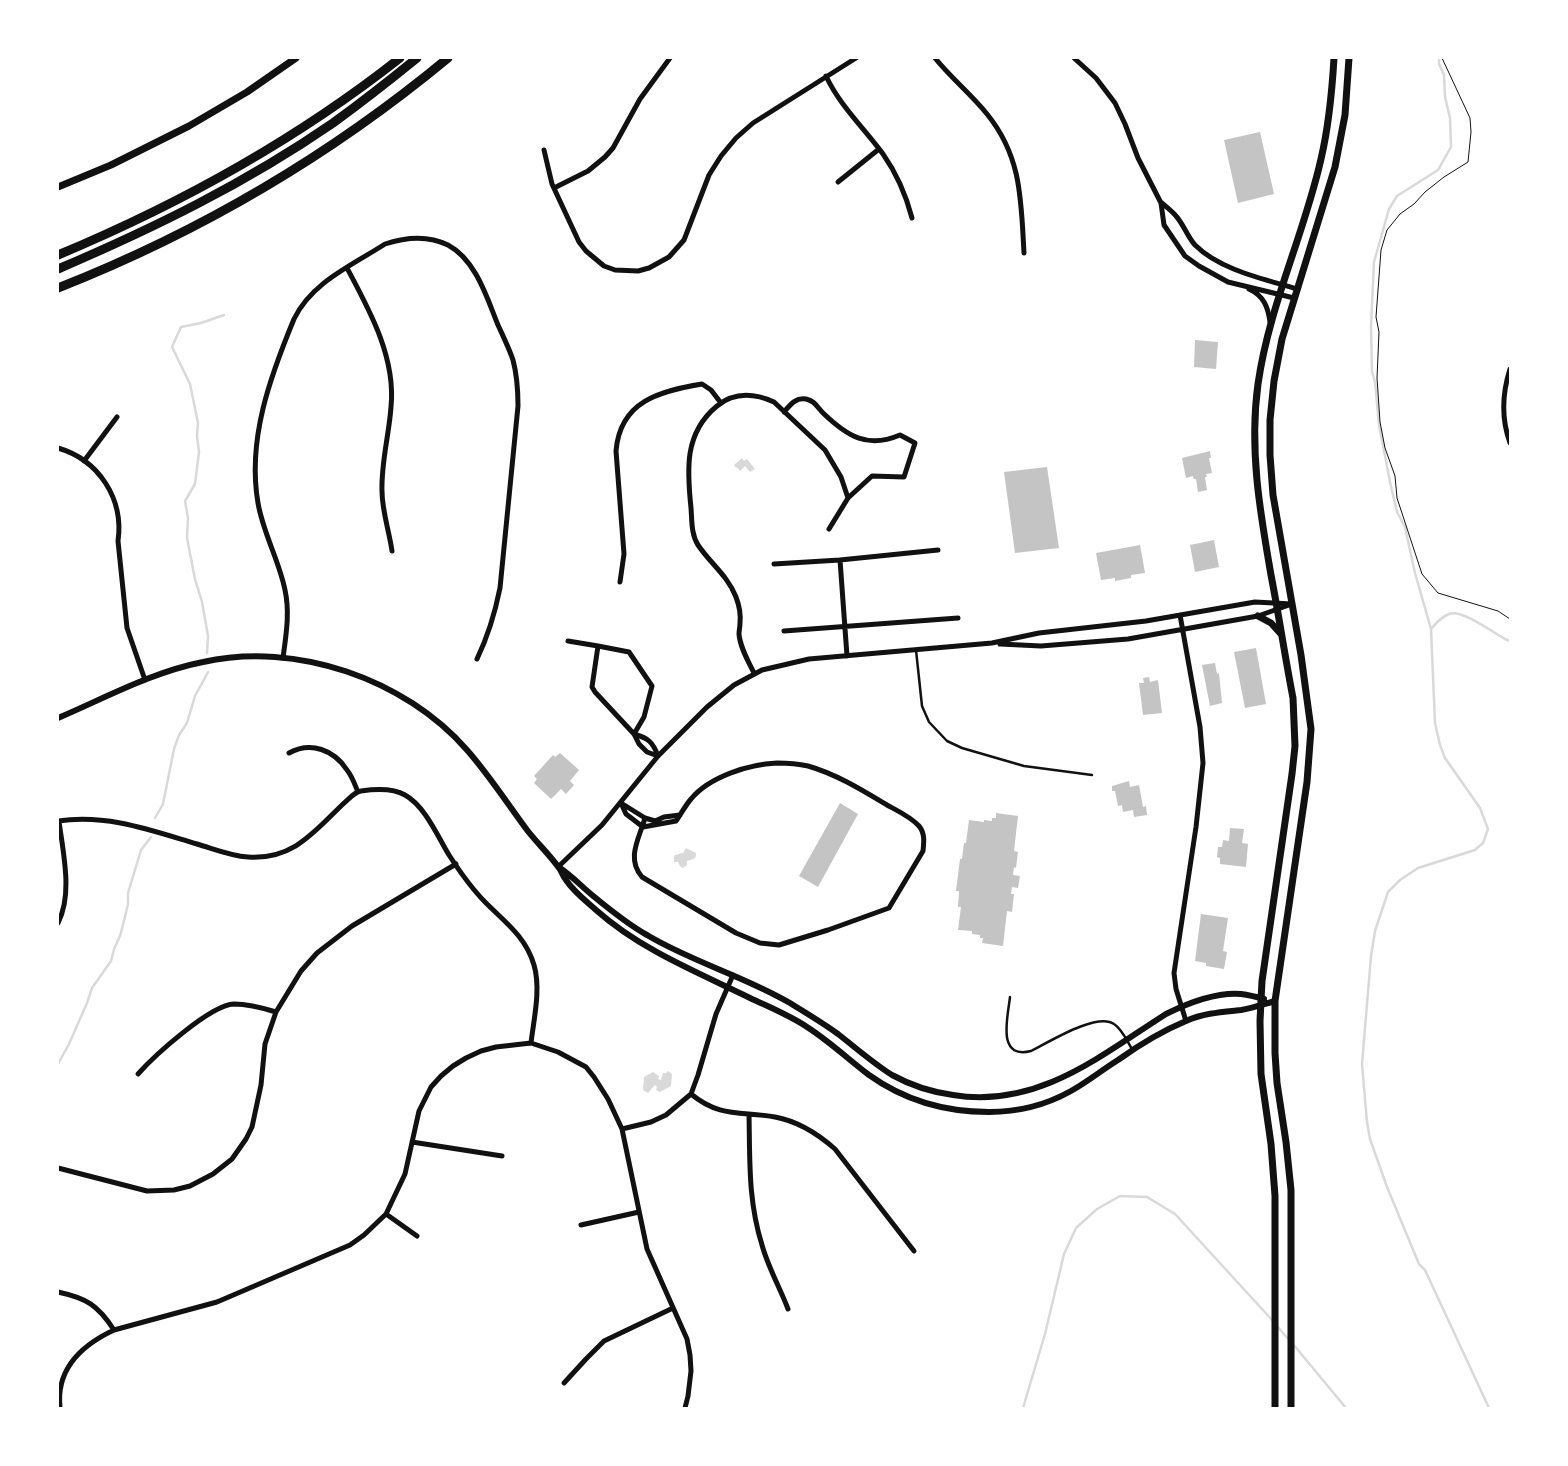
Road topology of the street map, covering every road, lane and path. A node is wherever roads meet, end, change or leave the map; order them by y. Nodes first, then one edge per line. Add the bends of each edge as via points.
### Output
1 (296, 58) edge
2 (400, 58) edge
3 (417, 58) edge
4 (448, 58) edge
5 (670, 58) edge
6 (856, 58) edge
7 (935, 58) edge
8 (1074, 58) edge
9 (1334, 58) edge
10 (1349, 58) edge
11 (1442, 58) edge
12 (826, 76) junction
13 (878, 149) junction
14 (544, 150) dead end
15 (838, 182) dead end
16 (58, 187) edge
17 (554, 188) junction
18 (1161, 203) junction
19 (912, 218) dead end
20 (1024, 252) dead end
21 (58, 255) edge
22 (347, 268) junction
23 (58, 269) edge
24 (1282, 284) junction
25 (1244, 286) junction
26 (58, 288) edge
27 (1297, 289) junction
28 (1279, 294) junction
29 (1294, 298) junction
30 (1270, 325) junction
31 (1510, 369) edge
32 (721, 403) junction
33 (784, 412) junction
34 (117, 417) dead end
35 (1510, 443) edge
36 (58, 448) edge
37 (84, 461) junction
38 (848, 498) junction
39 (829, 529) dead end
40 (392, 550) dead end
41 (938, 550) dead end
42 (840, 560) junction
43 (774, 564) dead end
44 (620, 582) dead end
45 (1292, 604) junction
46 (1277, 606) junction
47 (1180, 615) junction
48 (1258, 616) junction
49 (958, 618) dead end
50 (1510, 619) edge
51 (845, 627) junction
52 (784, 631) dead end
53 (1183, 631) junction
54 (1282, 635) junction
55 (568, 641) dead end
56 (992, 643) junction
57 (598, 646) junction
58 (916, 650) junction
59 (847, 656) junction
60 (283, 658) junction
61 (477, 659) dead end
62 (754, 673) junction
63 (145, 680) junction
64 (58, 718) edge
65 (634, 734) junction
66 (289, 753) dead end
67 (658, 756) junction
68 (1092, 775) dead end
69 (358, 792) junction
70 (621, 803) junction
71 (680, 815) junction
72 (645, 818) junction
73 (58, 821) edge
74 (643, 827) junction
75 (456, 864) junction
76 (558, 867) junction
77 (58, 923) edge
78 (733, 975) junction
79 (728, 987) junction
80 (1010, 997) dead end
81 (1260, 1001) junction
82 (1275, 1001) junction
83 (1181, 1006) junction
84 (276, 1012) junction
85 (1186, 1021) junction
86 (1126, 1040) junction
87 (531, 1043) junction
88 (1133, 1050) junction
89 (138, 1074) dead end
90 (691, 1094) junction
91 (749, 1115) junction
92 (622, 1129) junction
93 (412, 1142) junction
94 (502, 1156) dead end
95 (58, 1168) edge
96 (639, 1212) junction
97 (386, 1214) junction
98 (581, 1225) dead end
99 (417, 1236) dead end
100 (914, 1251) dead end
101 (58, 1292) edge
102 (673, 1308) junction
103 (788, 1309) dead end
104 (114, 1330) junction
105 (564, 1383) dead end
106 (60, 1407) dead end
107 (685, 1408) edge
108 (1275, 1408) edge
109 (1290, 1408) edge

1 - 16 main road via 189,126
2 - 21 highway via 336,106 235,169
3 - 23 highway via 333,123 232,186 145,231
4 - 26 highway via 393,102 259,192 159,245
5 - 17 street via 640,99 605,157 588,172
6 - 12 street
7 - 20 street via 986,113 1010,152 1021,197
8 - 18 street via 1096,78 1115,103
9 - 24 main road via 1331,103 1321,159
10 - 27 main road via 1345,115 1335,167
11 - 50 path via 1470,118 1468,162 1400,214 1387,230 1380,250 1376,317 1382,430 1395,476 1397,498 1422,574 1438,593 1498,610
12 - 13 street via 834,93
12 - 17 street via 753,122 736,138 709,176 684,240 669,257 649,268 626,272 609,268 595,259 579,242
13 - 15 street
13 - 19 street via 899,181
14 - 17 street
18 - 24 street via 1176,216 1196,246 1211,257 1227,266
18 - 25 street via 1164,225 1185,256 1211,274
22 - 40 street via 367,306 389,363 391,407 382,490
22 - 60 street via 320,285 300,308 266,399 256,439 254,475 258,505 287,598
22 - 61 street via 396,240 430,239 448,246 474,272 513,360 518,406 500,588 488,635
24 - 27 street
24 - 28 main road
25 - 28 street
25 - 30 street via 1264,300
27 - 29 main road
28 - 29 street
28 - 30 main road
29 - 45 main road via 1278,360 1270,437 1273,495
30 - 46 main road via 1258,384 1254,430 1260,513
31 - 35 street via 1503,408
32 - 33 street via 740,395 752,395 774,402
32 - 44 street via 712,390 702,384 680,387 642,402 626,418 617,439 616,451 624,554
32 - 62 street via 700,425 689,454 693,533 733,589 740,611 739,634
33 - 38 street via 824,450 841,477
33 - 38 street via 794,401 805,398 815,402 822,412 857,438 868,442 889,440 900,435 915,443 904,477 872,476
34 - 37 street
36 - 37 street
37 - 63 street via 107,486 117,507 127,628
38 - 39 street
41 - 42 street
42 - 43 street
42 - 51 street
45 - 46 street
45 - 82 main road via 1309,710 1310,748
46 - 47 street via 1255,602
46 - 48 street
46 - 54 main road
47 - 53 street
47 - 56 street via 1039,633
48 - 53 street
48 - 54 main road via 1271,623
49 - 51 street
51 - 52 street
51 - 59 street
53 - 56 street via 1090,643 1041,646
53 - 83 street via 1203,763 1174,973
54 - 81 main road via 1293,698 1294,746
55 - 57 street
56 - 58 street
57 - 65 street via 592,687
57 - 65 street via 629,652 652,686 644,717
58 - 59 street
58 - 68 lane via 922,706 929,722 948,740 962,748 1024,766
59 - 62 street via 798,661
60 - 63 street via 211,660
60 - 76 street via 352,673 390,690 427,714 448,730 468,752
62 - 67 street via 719,696
63 - 64 street
65 - 67 street via 647,752
65 - 67 street via 646,737
66 - 69 street via 299,747 322,749 348,770
67 - 70 street
69 - 73 street via 295,848 256,858 224,853 111,820
69 - 75 street via 382,790 405,794 422,810
70 - 72 street
70 - 74 street via 626,814
70 - 76 street
71 - 72 street via 655,821
71 - 74 street via 676,821
71 - 74 street via 691,799 708,784 728,774 777,763 806,766 833,776 907,816 923,834 923,851 889,908 779,944 760,943 736,933 642,878 633,852
72 - 74 street
73 - 77 street via 66,889
75 - 84 street via 352,926 318,953 301,971
75 - 87 street via 486,903 518,934 530,954 537,978
76 - 78 street via 646,935
76 - 79 street via 566,881 617,928 649,948
78 - 79 street
78 - 86 street via 796,1007 899,1078 921,1088 961,1096 998,1097 1037,1089 1077,1070
79 - 88 street via 808,1028 897,1092 925,1103 958,1110 1005,1111 1044,1103 1072,1091
79 - 90 street via 716,1014
80 - 86 lane via 1006,1036 1016,1051 1032,1051 1101,1020 1114,1023
81 - 82 street
81 - 83 street via 1240,994
81 - 85 street via 1241,1010 1210,1013
81 - 108 main road via 1261,1074 1274,1170
82 - 109 main road via 1277,1084 1291,1190
83 - 85 street
83 - 86 street
84 - 89 street via 232,1004 211,1012
84 - 95 street via 265,1044 252,1128 232,1159 213,1174 190,1186 148,1190
85 - 88 street
86 - 88 lane
87 - 92 street via 558,1052 586,1067 608,1099
87 - 93 street via 481,1050 453,1066 432,1087 423,1102
90 - 91 street via 726,1113
90 - 92 street via 666,1115
91 - 100 street via 792,1122 827,1142
91 - 103 street via 753,1210 762,1246
92 - 96 street
93 - 94 street
93 - 97 street via 405,1174
96 - 98 street
96 - 102 street via 647,1250
97 - 99 street
97 - 104 street via 350,1245 288,1273 202,1307
101 - 104 street via 84,1299
102 - 105 street via 604,1341
102 - 107 street via 687,1339 690,1355
104 - 106 street via 86,1346 68,1368 59,1395

